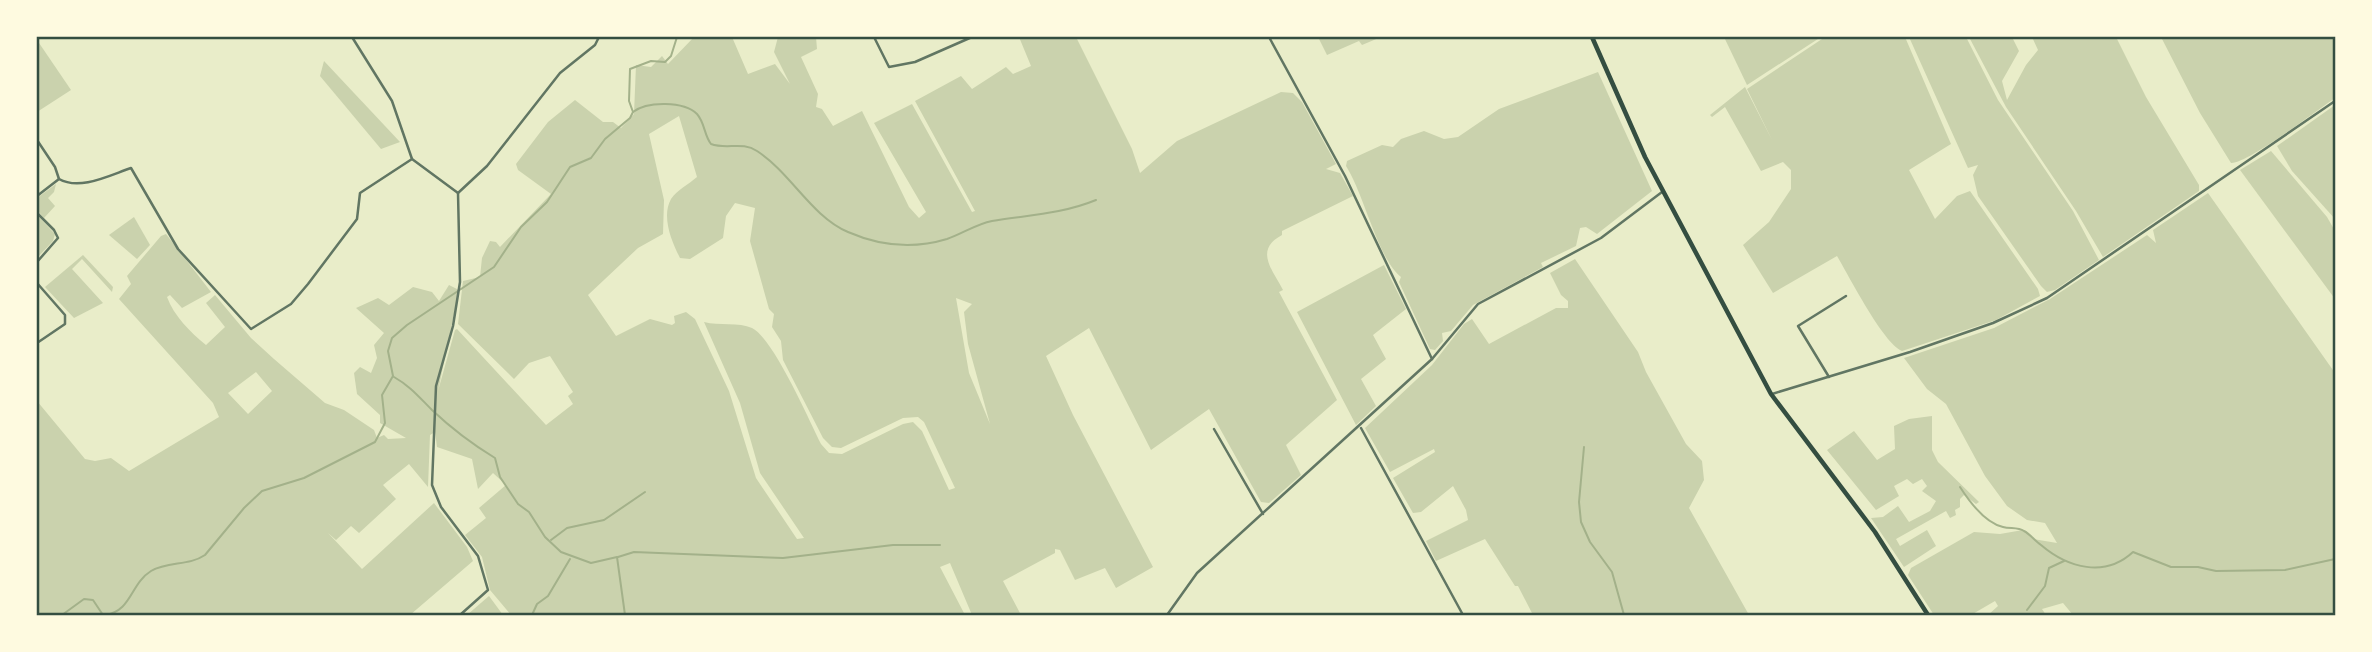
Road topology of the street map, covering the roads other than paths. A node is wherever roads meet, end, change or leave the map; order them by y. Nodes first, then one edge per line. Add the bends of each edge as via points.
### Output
1 (352, 37) edge
2 (599, 37) edge
3 (874, 37) edge
4 (972, 37) edge
5 (1269, 37) edge
6 (1592, 37) edge
7 (2335, 102) edge
8 (37, 140) edge
9 (412, 159) junction
10 (59, 179) junction
11 (1663, 192) junction
12 (458, 193) junction
13 (37, 196) edge
14 (37, 213) edge
15 (37, 262) edge
16 (37, 283) edge
17 (1846, 296) dead end
18 (37, 343) edge
19 (1433, 359) junction
20 (1829, 377) junction
21 (1771, 394) junction
22 (1361, 427) junction
23 (1214, 429) dead end
24 (1263, 514) junction
25 (460, 615) edge
26 (1167, 615) edge
27 (1463, 615) edge
28 (1928, 615) edge

1 - 9 street via 392,101
2 - 12 street via 560,73 487,166
3 - 4 street via 889,67 915,62
5 - 19 street via 1351,188
6 - 11 main road
7 - 20 street via 2047,298 1981,327
8 - 10 street
9 - 10 street via 360,193 356,219 308,284 291,304 251,329 178,249 131,169 109,179 66,183
9 - 12 street
10 - 13 street
11 - 19 street via 1601,238 1478,303
11 - 21 main road
12 - 25 street via 460,282 436,386 432,485 441,507 478,556 488,590
14 - 15 street via 58,238
16 - 18 street via 65,315 65,324
17 - 20 street via 1798,326
19 - 22 street
20 - 21 street
21 - 28 main road via 1875,532
22 - 24 street
22 - 27 street
23 - 24 street
24 - 26 street via 1198,573

